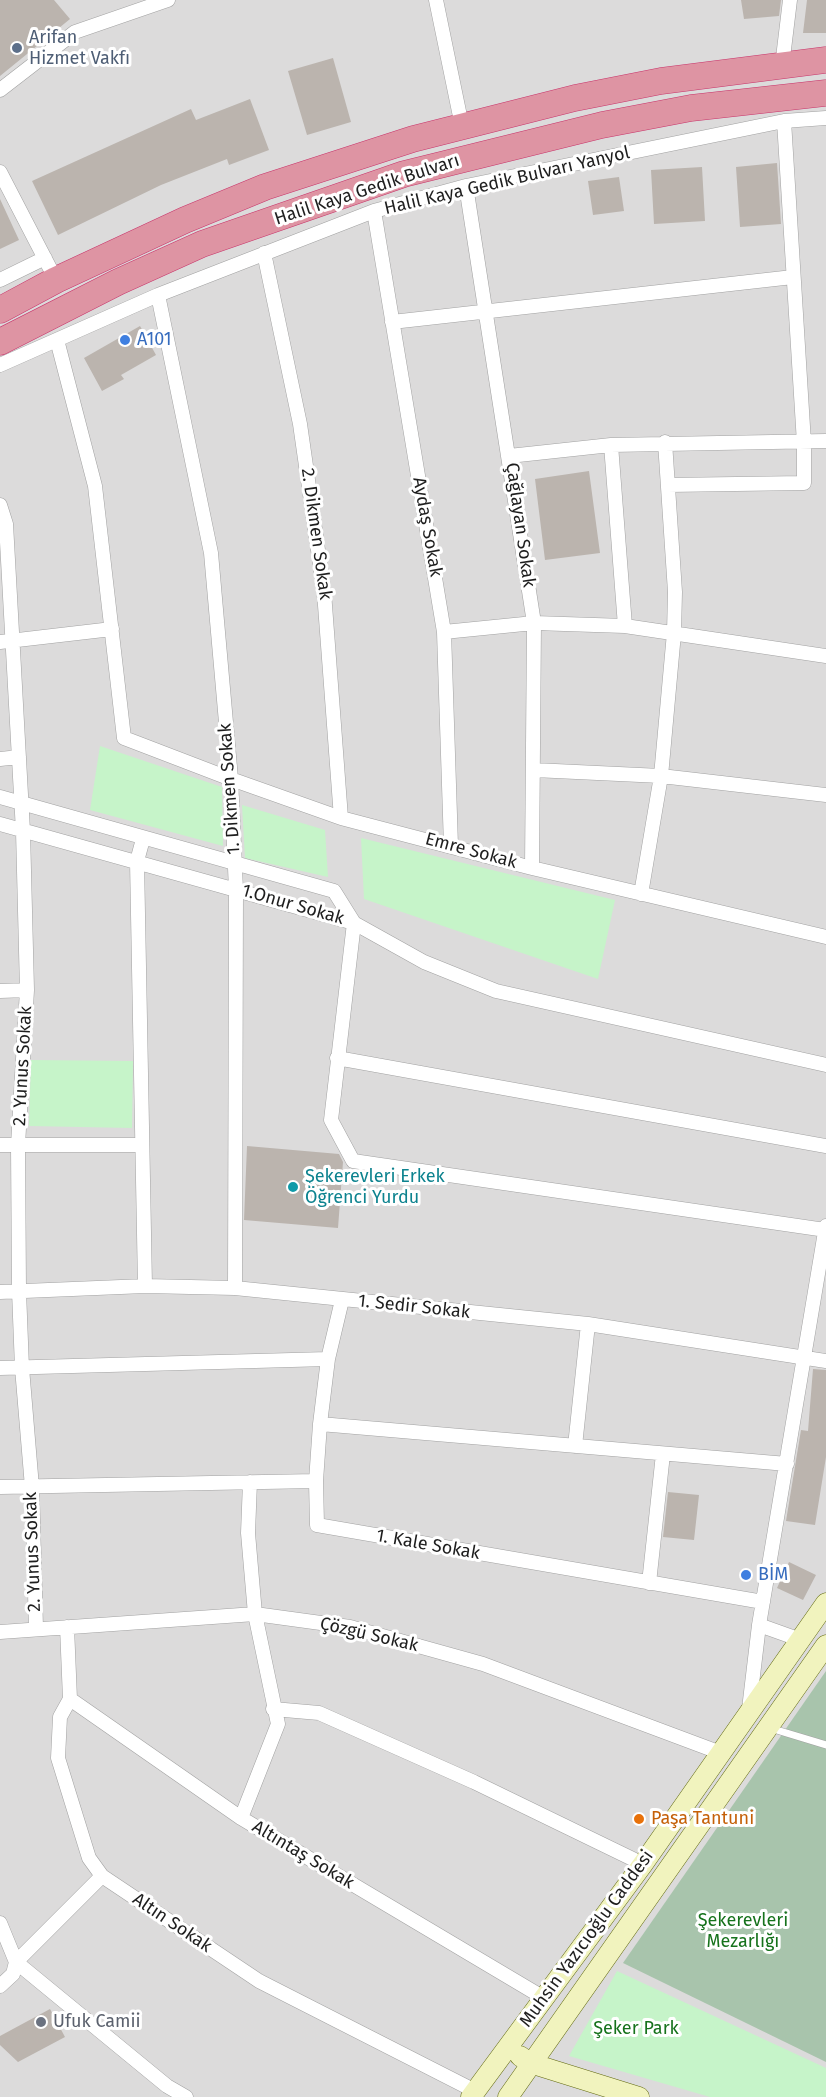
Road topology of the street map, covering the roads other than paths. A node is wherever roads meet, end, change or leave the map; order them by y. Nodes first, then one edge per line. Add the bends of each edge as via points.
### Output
1 (168, 0) edge
2 (436, 0) edge
3 (790, 0) edge
4 (826, 60) edge
5 (782, 66) junction
6 (0, 90) edge
7 (826, 93) edge
8 (826, 118) edge
9 (784, 121) junction
10 (462, 126) junction
11 (0, 172) edge
12 (466, 186) junction
13 (374, 211) junction
14 (264, 253) junction
15 (51, 269) junction
16 (794, 277) junction
17 (0, 280) edge
18 (159, 296) junction
19 (0, 310) edge
20 (487, 312) junction
21 (392, 322) junction
22 (57, 340) junction
23 (0, 342) edge
24 (0, 365) edge
25 (826, 441) edge
26 (665, 442) junction
27 (804, 443) junction
28 (611, 445) junction
29 (509, 456) junction
30 (668, 485) junction
31 (0, 505) edge
32 (534, 623) junction
33 (625, 626) junction
34 (112, 629) junction
35 (444, 632) junction
36 (674, 633) junction
37 (6, 641) edge
38 (826, 656) edge
39 (19, 757) junction
40 (0, 759) edge
41 (534, 770) junction
42 (662, 776) junction
43 (231, 779) junction
44 (826, 795) edge
45 (0, 797) edge
46 (21, 804) junction
47 (341, 818) junction
48 (0, 824) edge
49 (23, 831) junction
50 (143, 839) junction
51 (451, 846) junction
52 (137, 861) junction
53 (235, 864) junction
54 (532, 868) junction
55 (236, 890) junction
56 (641, 894) junction
57 (354, 923) junction
58 (826, 937) edge
59 (27, 990) junction
60 (0, 991) edge
61 (337, 1058) junction
62 (826, 1065) edge
63 (142, 1144) junction
64 (0, 1145) edge
65 (18, 1145) junction
66 (826, 1146) edge
67 (826, 1228) edge
68 (145, 1287) junction
69 (236, 1288) junction
70 (19, 1291) junction
71 (0, 1292) edge
72 (342, 1300) junction
73 (588, 1324) junction
74 (803, 1358) junction
75 (328, 1359) junction
76 (826, 1361) edge
77 (0, 1368) edge
78 (22, 1368) junction
79 (320, 1425) junction
80 (575, 1446) junction
81 (663, 1454) junction
82 (787, 1464) junction
83 (316, 1481) junction
84 (250, 1482) junction
85 (0, 1487) edge
86 (32, 1487) junction
87 (649, 1583) junction
88 (764, 1602) junction
89 (826, 1604) edge
90 (255, 1614) junction
91 (759, 1625) junction
92 (67, 1627) junction
93 (36, 1628) junction
94 (0, 1632) edge
95 (801, 1640) junction
96 (826, 1645) edge
97 (70, 1699) junction
98 (273, 1709) junction
99 (749, 1714) junction
100 (767, 1727) junction
101 (826, 1745) edge
102 (721, 1753) junction
103 (241, 1818) junction
104 (643, 1863) junction
105 (102, 1876) junction
106 (0, 1923) edge
107 (16, 1962) junction
108 (0, 1986) edge
109 (544, 1998) junction
110 (507, 2047) junction
111 (530, 2063) junction
112 (472, 2095) edge
113 (186, 2097) edge
114 (495, 2097) edge
115 (508, 2097) edge
116 (639, 2097) edge

1 - 6 street via 75,32
2 - 10 street
3 - 5 street
4 - 5 highway, Halil Kaya Gedik Bulvarı
5 - 10 highway, Halil Kaya Gedik Bulvarı via 662,81
7 - 23 highway, Halil Kaya Gedik Bulvarı via 691,108 602,125 404,174 202,244
8 - 9 street, Halil Kaya Gedik Bulvarı Yanyol
9 - 12 street, Halil Kaya Gedik Bulvarı Yanyol
9 - 16 street
10 - 15 highway, Halil Kaya Gedik Bulvarı via 265,187
11 - 15 street
12 - 13 street, Halil Kaya Gedik Bulvarı Yanyol
12 - 20 street, Çağlayan Sokak
13 - 14 street, Halil Kaya Gedik Bulvarı Yanyol
13 - 21 street, Aydaş Sokak
14 - 18 street, Halil Kaya Gedik Bulvarı Yanyol
14 - 47 street, 2. Dikmen Sokak via 300,424 324,592
15 - 17 street
15 - 19 highway, Halil Kaya Gedik Bulvarı
16 - 20 street
16 - 27 street
18 - 22 street, Halil Kaya Gedik Bulvarı Yanyol
18 - 43 street, 1. Dikmen Sokak via 210,553
20 - 21 street
20 - 29 street, Çağlayan Sokak
21 - 35 street, Aydaş Sokak
22 - 24 street, Halil Kaya Gedik Bulvarı Yanyol
22 - 34 street via 94,486
25 - 27 street
26 - 27 street
26 - 28 street
26 - 30 street
27 - 30 street via 804,483
28 - 29 street
28 - 33 street
29 - 32 street, Çağlayan Sokak
30 - 36 street
31 - 37 street, 2. Yunus Sokak via 6,524
32 - 33 street
32 - 35 street
32 - 41 street, Çağlayan Sokak
33 - 36 street
34 - 37 street
34 - 43 street, Emre Sokak via 124,738
35 - 51 street, Aydaş Sokak
36 - 38 street
36 - 42 street
37 - 39 street, 2. Yunus Sokak
39 - 40 street
39 - 46 street, 2. Yunus Sokak
41 - 42 street
41 - 54 street, Çağlayan Sokak
42 - 44 street
42 - 56 street
43 - 47 street, Emre Sokak
43 - 53 street, 1. Dikmen Sokak
45 - 46 street, 1.Onur Sokak
46 - 49 street, 2. Yunus Sokak
46 - 50 street, 1.Onur Sokak
47 - 51 street, Emre Sokak
48 - 49 street, 1.Onur Sokak
49 - 52 street, 1.Onur Sokak
49 - 59 street, 2. Yunus Sokak
50 - 52 street
50 - 53 street, 1.Onur Sokak
51 - 54 street, Emre Sokak
52 - 55 street, 1.Onur Sokak
52 - 63 street
53 - 55 street, 1. Dikmen Sokak
53 - 57 street, 1.Onur Sokak via 334,891
54 - 56 street, Emre Sokak
55 - 57 street, 1.Onur Sokak
55 - 69 street, 1. Dikmen Sokak
56 - 58 street, Emre Sokak
57 - 61 street
57 - 62 street via 424,962 496,991
59 - 60 street
59 - 65 street, 2. Yunus Sokak
61 - 66 street
61 - 67 street via 331,1120 353,1161
63 - 65 street
63 - 68 street
64 - 65 street
65 - 70 street, 2. Yunus Sokak
67 - 74 street
68 - 69 street, 1. Sedir Sokak
68 - 70 street, 1. Sedir Sokak
69 - 72 street, 1. Sedir Sokak
70 - 71 street, 1. Sedir Sokak
70 - 78 street, 2. Yunus Sokak
72 - 73 street, 1. Sedir Sokak
72 - 75 street, 1. Kale Sokak
73 - 74 street, 1. Sedir Sokak
73 - 80 street
74 - 76 street, 1. Sedir Sokak
74 - 82 street
75 - 78 street
75 - 79 street, 1. Kale Sokak
77 - 78 street
78 - 86 street, 2. Yunus Sokak
79 - 80 street
79 - 83 street, 1. Kale Sokak
80 - 81 street
81 - 82 street
81 - 87 street
82 - 88 street
83 - 84 street
83 - 87 street, 1. Kale Sokak via 317,1526
84 - 86 street
84 - 90 street via 248,1533
85 - 86 street
86 - 93 street, 2. Yunus Sokak
87 - 88 street, 1. Kale Sokak
88 - 91 street
89 - 95 street, Muhsin Yazıcıoğlu Caddesi
90 - 92 street, Çözgü Sokak
90 - 98 street
90 - 102 street, Çözgü Sokak via 350,1627 483,1664
91 - 95 street
91 - 99 street
92 - 93 street, Çözgü Sokak
92 - 97 street, Altın Sokak
93 - 94 street, Çözgü Sokak
95 - 99 street, Muhsin Yazıcıoğlu Caddesi
96 - 100 street, Muhsin Yazıcıoğlu Caddesi
97 - 103 street, Altıntaş Sokak
97 - 105 street, Altın Sokak via 60,1717 58,1758 89,1858
98 - 103 street via 278,1724
98 - 104 street via 319,1713
99 - 100 street
99 - 102 street, Muhsin Yazıcıoğlu Caddesi
100 - 101 lane
100 - 111 street, Muhsin Yazıcıoğlu Caddesi
102 - 104 street, Muhsin Yazıcıoğlu Caddesi
103 - 109 street, Altıntaş Sokak
104 - 109 street, Muhsin Yazıcıoğlu Caddesi
105 - 107 street
105 - 112 street, Altın Sokak via 259,1981
106 - 107 street
107 - 108 street via 13,1974
107 - 113 street via 167,2086
109 - 110 street, Muhsin Yazıcıoğlu Caddesi
110 - 111 street
110 - 112 street, Muhsin Yazıcıoğlu Caddesi
111 - 115 street, Muhsin Yazıcıoğlu Caddesi
111 - 116 street
112 - 114 street

